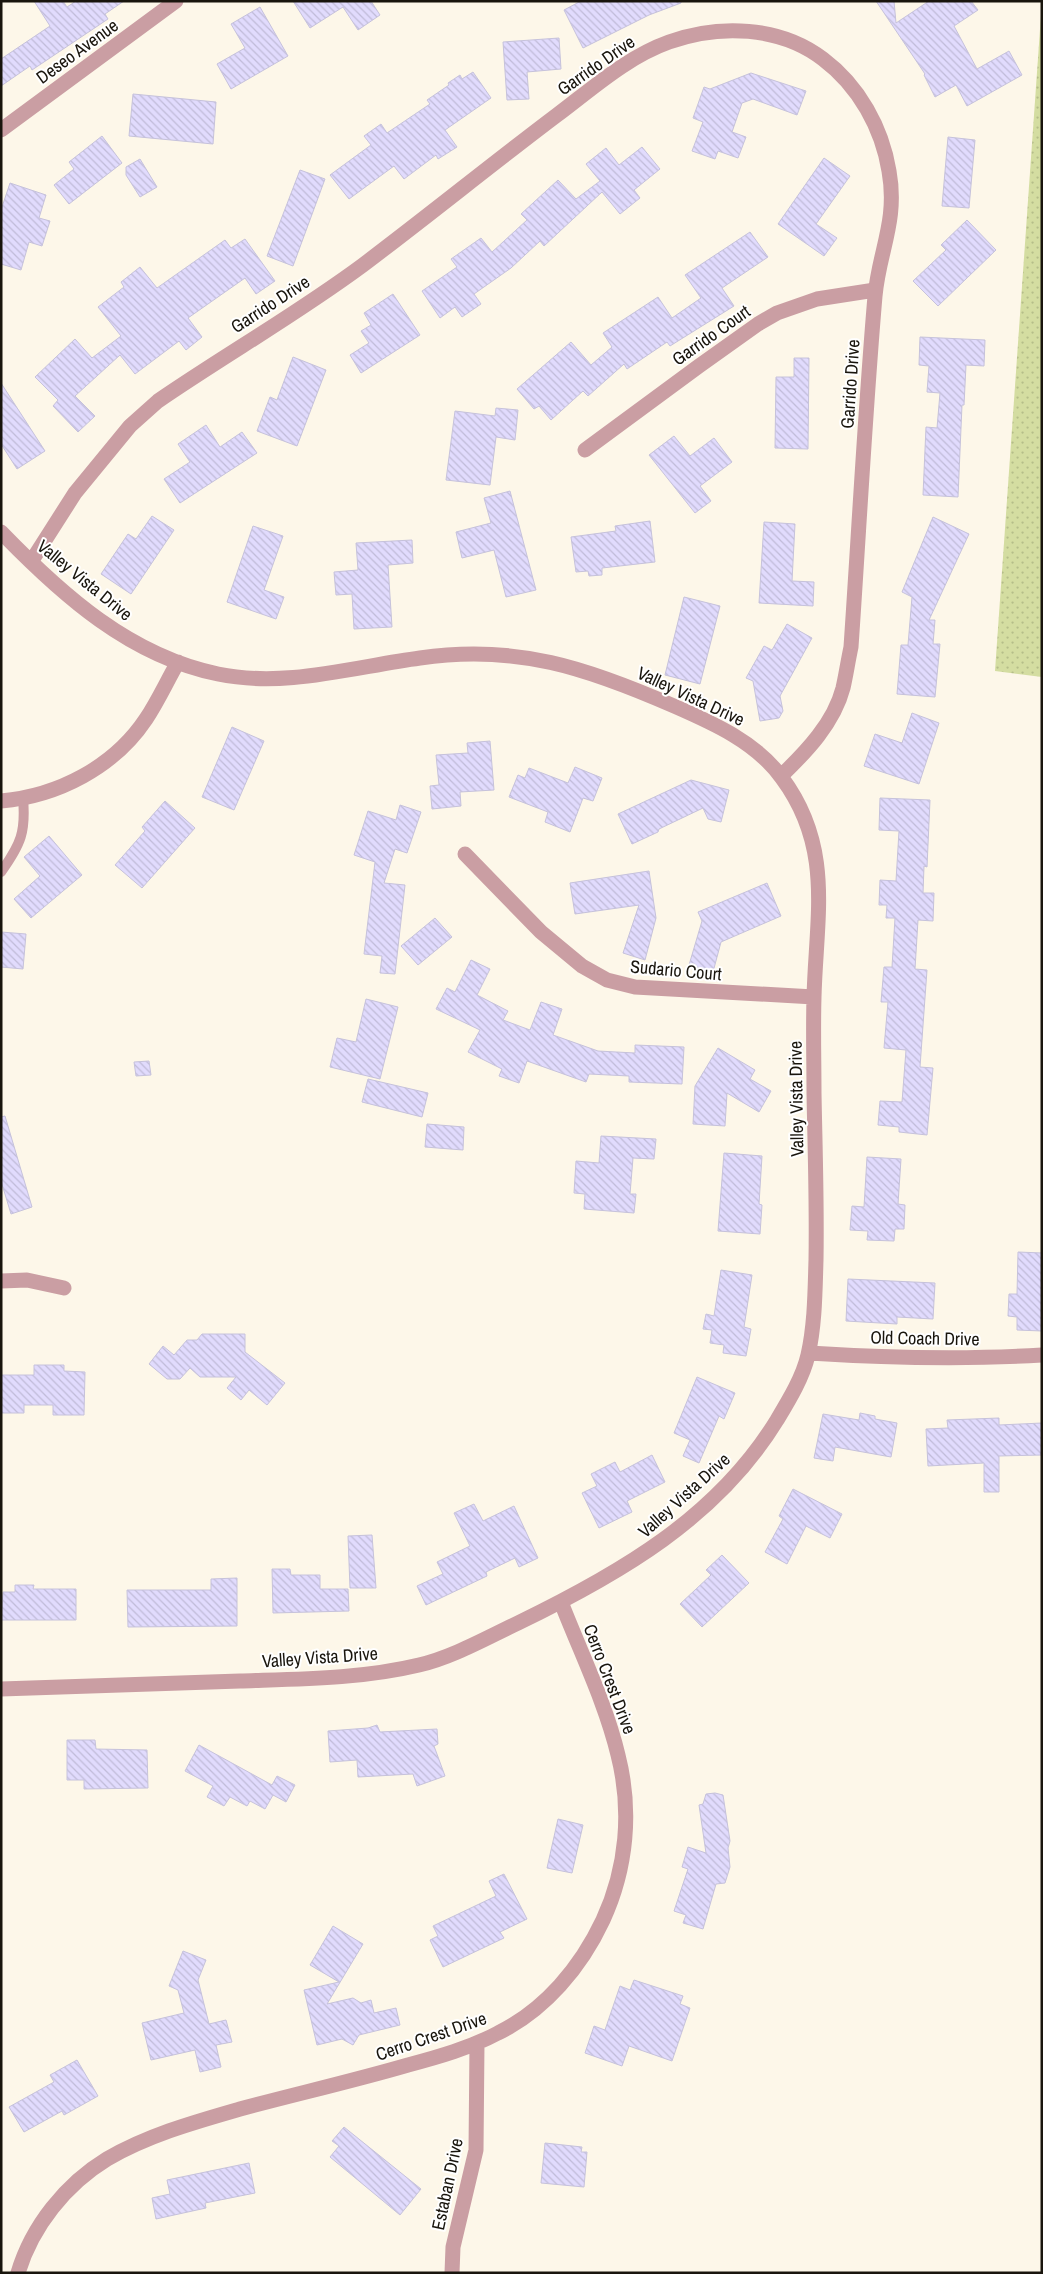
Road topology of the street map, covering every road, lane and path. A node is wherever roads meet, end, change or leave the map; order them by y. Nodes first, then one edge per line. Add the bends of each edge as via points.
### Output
1 (176, 1) edge
2 (1, 130) edge
3 (875, 290) junction
4 (585, 450) dead end
5 (1, 532) edge
6 (30, 562) junction
7 (178, 662) junction
8 (781, 776) junction
9 (23, 798) junction
10 (1, 801) edge
11 (465, 854) dead end
12 (1, 872) edge
13 (814, 997) junction
14 (1, 1281) edge
15 (64, 1288) dead end
16 (808, 1353) junction
17 (1042, 1355) edge
18 (560, 1602) junction
19 (1, 1689) edge
20 (477, 2043) junction
21 (18, 2273) edge
22 (452, 2273) edge

1 - 2 street, Deseo Avenue
3 - 4 street, Garrido Court via 817,299 770,317
3 - 6 street, Garrido Drive via 889,231 890,174 877,129 853,89 827,62 804,45 783,38 725,31 678,39 619,69 362,265 158,401 130,426 75,493
3 - 8 street, Garrido Drive via 851,647 843,688 833,713 802,756
5 - 6 street, Valley Vista Drive
6 - 7 street, Valley Vista Drive via 96,618 130,640
7 - 8 street, Valley Vista Drive via 220,675 270,679 347,672 457,654 532,658 616,681 701,718 745,742
7 - 9 street via 146,718 122,748 72,782
8 - 13 street, Valley Vista Drive via 808,824 818,865 820,899
9 - 10 street
9 - 12 lane via 23,833
11 - 13 street, Sudario Court via 541,932 582,966 607,980 635,987
13 - 16 street, Valley Vista Drive via 815,1303
14 - 15 street via 27,1280
16 - 17 street, Old Coach Drive via 971,1359
16 - 18 street, Valley Vista Drive via 792,1393 743,1469 652,1550
18 - 19 street, Valley Vista Drive via 433,1662 376,1673 300,1679
18 - 20 street, Cerro Crest Drive via 619,1756 626,1807 622,1859 605,1917 569,1975 532,2011 500,2033
20 - 21 street, Cerro Crest Drive via 360,2079 214,2116 125,2150 87,2173 56,2204 31,2241
20 - 22 street, Estaban Drive via 476,2150 453,2247

